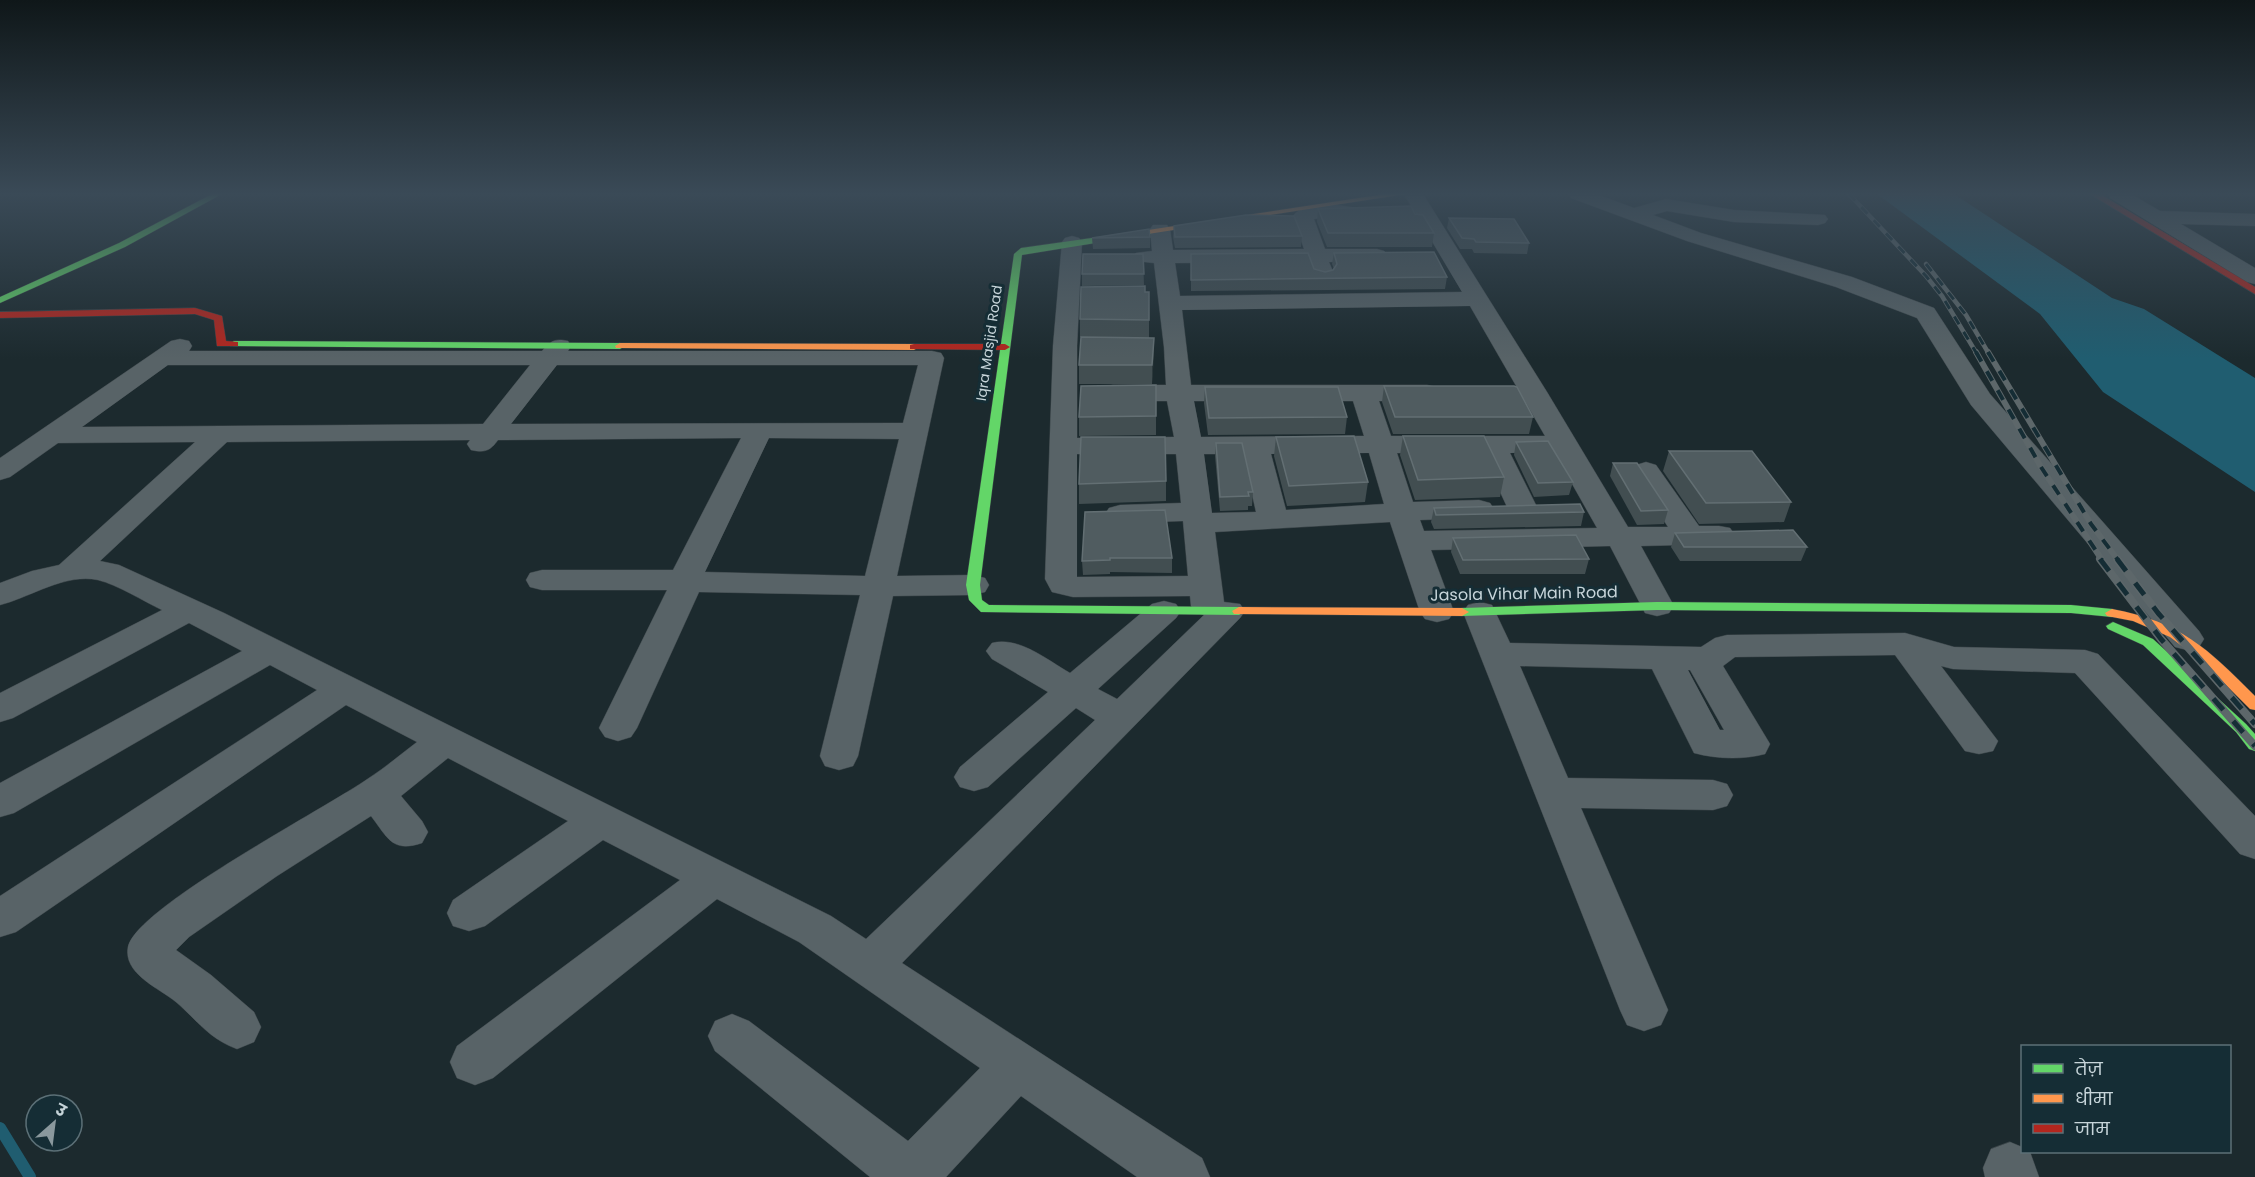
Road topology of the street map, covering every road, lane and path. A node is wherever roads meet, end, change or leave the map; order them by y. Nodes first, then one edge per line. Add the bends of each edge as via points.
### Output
1 (114, 249) edge
2 (1026, 249) edge
3 (1069, 249) edge
4 (1072, 249) junction
5 (1163, 249) edge
6 (1213, 249) edge
7 (1314, 249) edge
8 (1394, 249) edge
9 (1437, 249) edge
10 (1734, 249) edge
11 (1756, 249) edge
12 (2188, 249) edge
13 (2199, 249) edge
14 (1316, 255) junction
15 (1214, 256) junction
16 (1758, 257) junction
17 (1164, 258) junction
18 (1373, 278) junction
19 (1268, 279) junction
20 (2252, 285) edge
21 (1162, 297) junction
22 (1477, 299) junction
23 (0, 300) edge
24 (1333, 301) junction
25 (0, 315) edge
26 (221, 344) junction
27 (1005, 348) junction
28 (554, 353) junction
29 (161, 358) junction
30 (1179, 393) junction
31 (1456, 393) edge
32 (1065, 394) junction
33 (1364, 394) junction
34 (1302, 419) junction
35 (1432, 419) junction
36 (759, 430) junction
37 (915, 431) junction
38 (491, 433) junction
39 (220, 434) junction
40 (50, 435) junction
41 (1380, 444) junction
42 (1492, 444) junction
43 (1564, 444) junction
44 (1255, 445) junction
45 (1064, 446) junction
46 (1189, 446) junction
47 (473, 455) dead end
48 (0, 471) edge
49 (1646, 471) dead end
50 (1598, 506) junction
51 (1523, 508) junction
52 (1401, 511) junction
53 (1081, 514) junction
54 (1197, 517) junction
55 (1273, 521) junction
56 (1748, 534) edge
57 (1690, 536) junction
58 (1620, 537) junction
59 (1413, 541) junction
60 (70, 572) junction
61 (542, 580) dead end
62 (688, 580) junction
63 (878, 586) junction
64 (0, 595) edge
65 (975, 595) junction
66 (1214, 602) junction
67 (1657, 606) junction
68 (2071, 609) junction
69 (188, 610) junction
70 (1164, 611) junction
71 (1437, 612) junction
72 (1480, 612) junction
73 (2187, 639) junction
74 (2148, 642) junction
75 (1905, 644) junction
76 (269, 651) junction
77 (1004, 651) dead end
78 (1497, 654) junction
79 (1664, 658) junction
80 (1701, 659) junction
81 (344, 688) junction
82 (1072, 689) junction
83 (2255, 705) edge
84 (0, 709) edge
85 (1119, 717) junction
86 (618, 728) dead end
87 (445, 740) junction
88 (1979, 741) dead end
89 (2255, 745) edge
90 (839, 756) dead end
91 (974, 777) dead end
92 (1555, 793) junction
93 (375, 794) junction
94 (1713, 795) dead end
95 (0, 801) edge
96 (602, 819) junction
97 (407, 832) dead end
98 (2255, 843) edge
99 (713, 878) junction
100 (469, 914) dead end
101 (0, 919) edge
102 (869, 966) junction
103 (1644, 1010) dead end
104 (237, 1027) dead end
105 (732, 1036) dead end
106 (475, 1062) dead end
107 (1017, 1065) junction
108 (912, 1176) edge
109 (1183, 1177) edge

1 - 23 street
2 - 27 street, Iqra Masjid Road via 1018,254
3 - 4 street, Iqra Masjid Road
4 - 17 street
4 - 32 street via 1080,295 1076,346
5 - 17 street
6 - 15 street
7 - 14 street
8 - 18 street
9 - 22 street
10 - 16 street
11 - 16 street
12 - 20 street
13 - 20 street
14 - 18 street
14 - 19 street
14 - 24 street
15 - 17 street
15 - 19 street
16 - 73 street via 1844,282 1926,313 1980,399
17 - 21 street
18 - 22 street
18 - 24 street
19 - 21 street
19 - 24 street
21 - 30 street via 1165,346
22 - 43 street via 1523,392
25 - 26 street via 195,311 219,318
26 - 28 street
26 - 29 street via 183,345
27 - 28 street
27 - 65 street, Iqra Masjid Road
28 - 29 street
28 - 37 street via 932,358
28 - 38 street
29 - 40 street
30 - 32 street
30 - 34 street
30 - 46 street
31 - 35 street
32 - 45 street
33 - 34 street
33 - 35 street
33 - 41 street
34 - 41 street
34 - 44 street
35 - 41 street
35 - 42 street
36 - 37 street
36 - 38 street
36 - 62 street via 687,574
37 - 63 street
38 - 39 street
38 - 47 street
39 - 40 street
39 - 60 street
40 - 48 street
41 - 52 street
42 - 43 street
42 - 51 street
43 - 50 street
44 - 46 street
44 - 55 street
45 - 46 street
45 - 53 street
46 - 54 street
49 - 57 street
50 - 51 street
50 - 58 street
51 - 52 street
52 - 55 street
52 - 59 street
53 - 54 street
53 - 66 street via 1061,579 1064,585
54 - 55 street
54 - 66 street
56 - 57 street
57 - 58 street
58 - 59 street
58 - 67 street
59 - 71 street
60 - 64 street
60 - 69 street via 108,572
61 - 62 street
62 - 63 street
62 - 86 street
63 - 65 street
63 - 90 street
65 - 70 street, Jasola Vihar Main Road via 986,609
66 - 70 street, Jasola Vihar Main Road
66 - 71 street, Jasola Vihar Main Road
66 - 85 street
67 - 68 street, Jasola Vihar Main Road
67 - 72 street, Jasola Vihar Main Road
68 - 73 street, Jasola Vihar Main Road via 2161,624
68 - 74 street, Jasola Vihar Main Road
69 - 76 street
69 - 84 street
70 - 82 street
71 - 72 street, Jasola Vihar Main Road
72 - 78 street
73 - 74 street
73 - 83 street, Jasola Vihar Main Road
74 - 89 street, Jasola Vihar Main Road
75 - 80 street via 1727,646 1709,659
75 - 88 street
75 - 98 street via 1953,658 2085,662
76 - 81 street
76 - 95 street
77 - 82 street
78 - 79 street
78 - 92 street
79 - 80 street
79 - 80 street via 1708,743 1751,744
81 - 87 street
81 - 101 street
82 - 85 street
82 - 91 street
85 - 102 street
87 - 93 street
87 - 96 street
92 - 94 street
92 - 103 street
93 - 97 street
93 - 104 street via 173,924 151,946 151,958 194,988
96 - 99 street
96 - 100 street
99 - 102 street via 815,929
99 - 106 street
102 - 107 street
105 - 108 street
107 - 108 street
107 - 109 street

